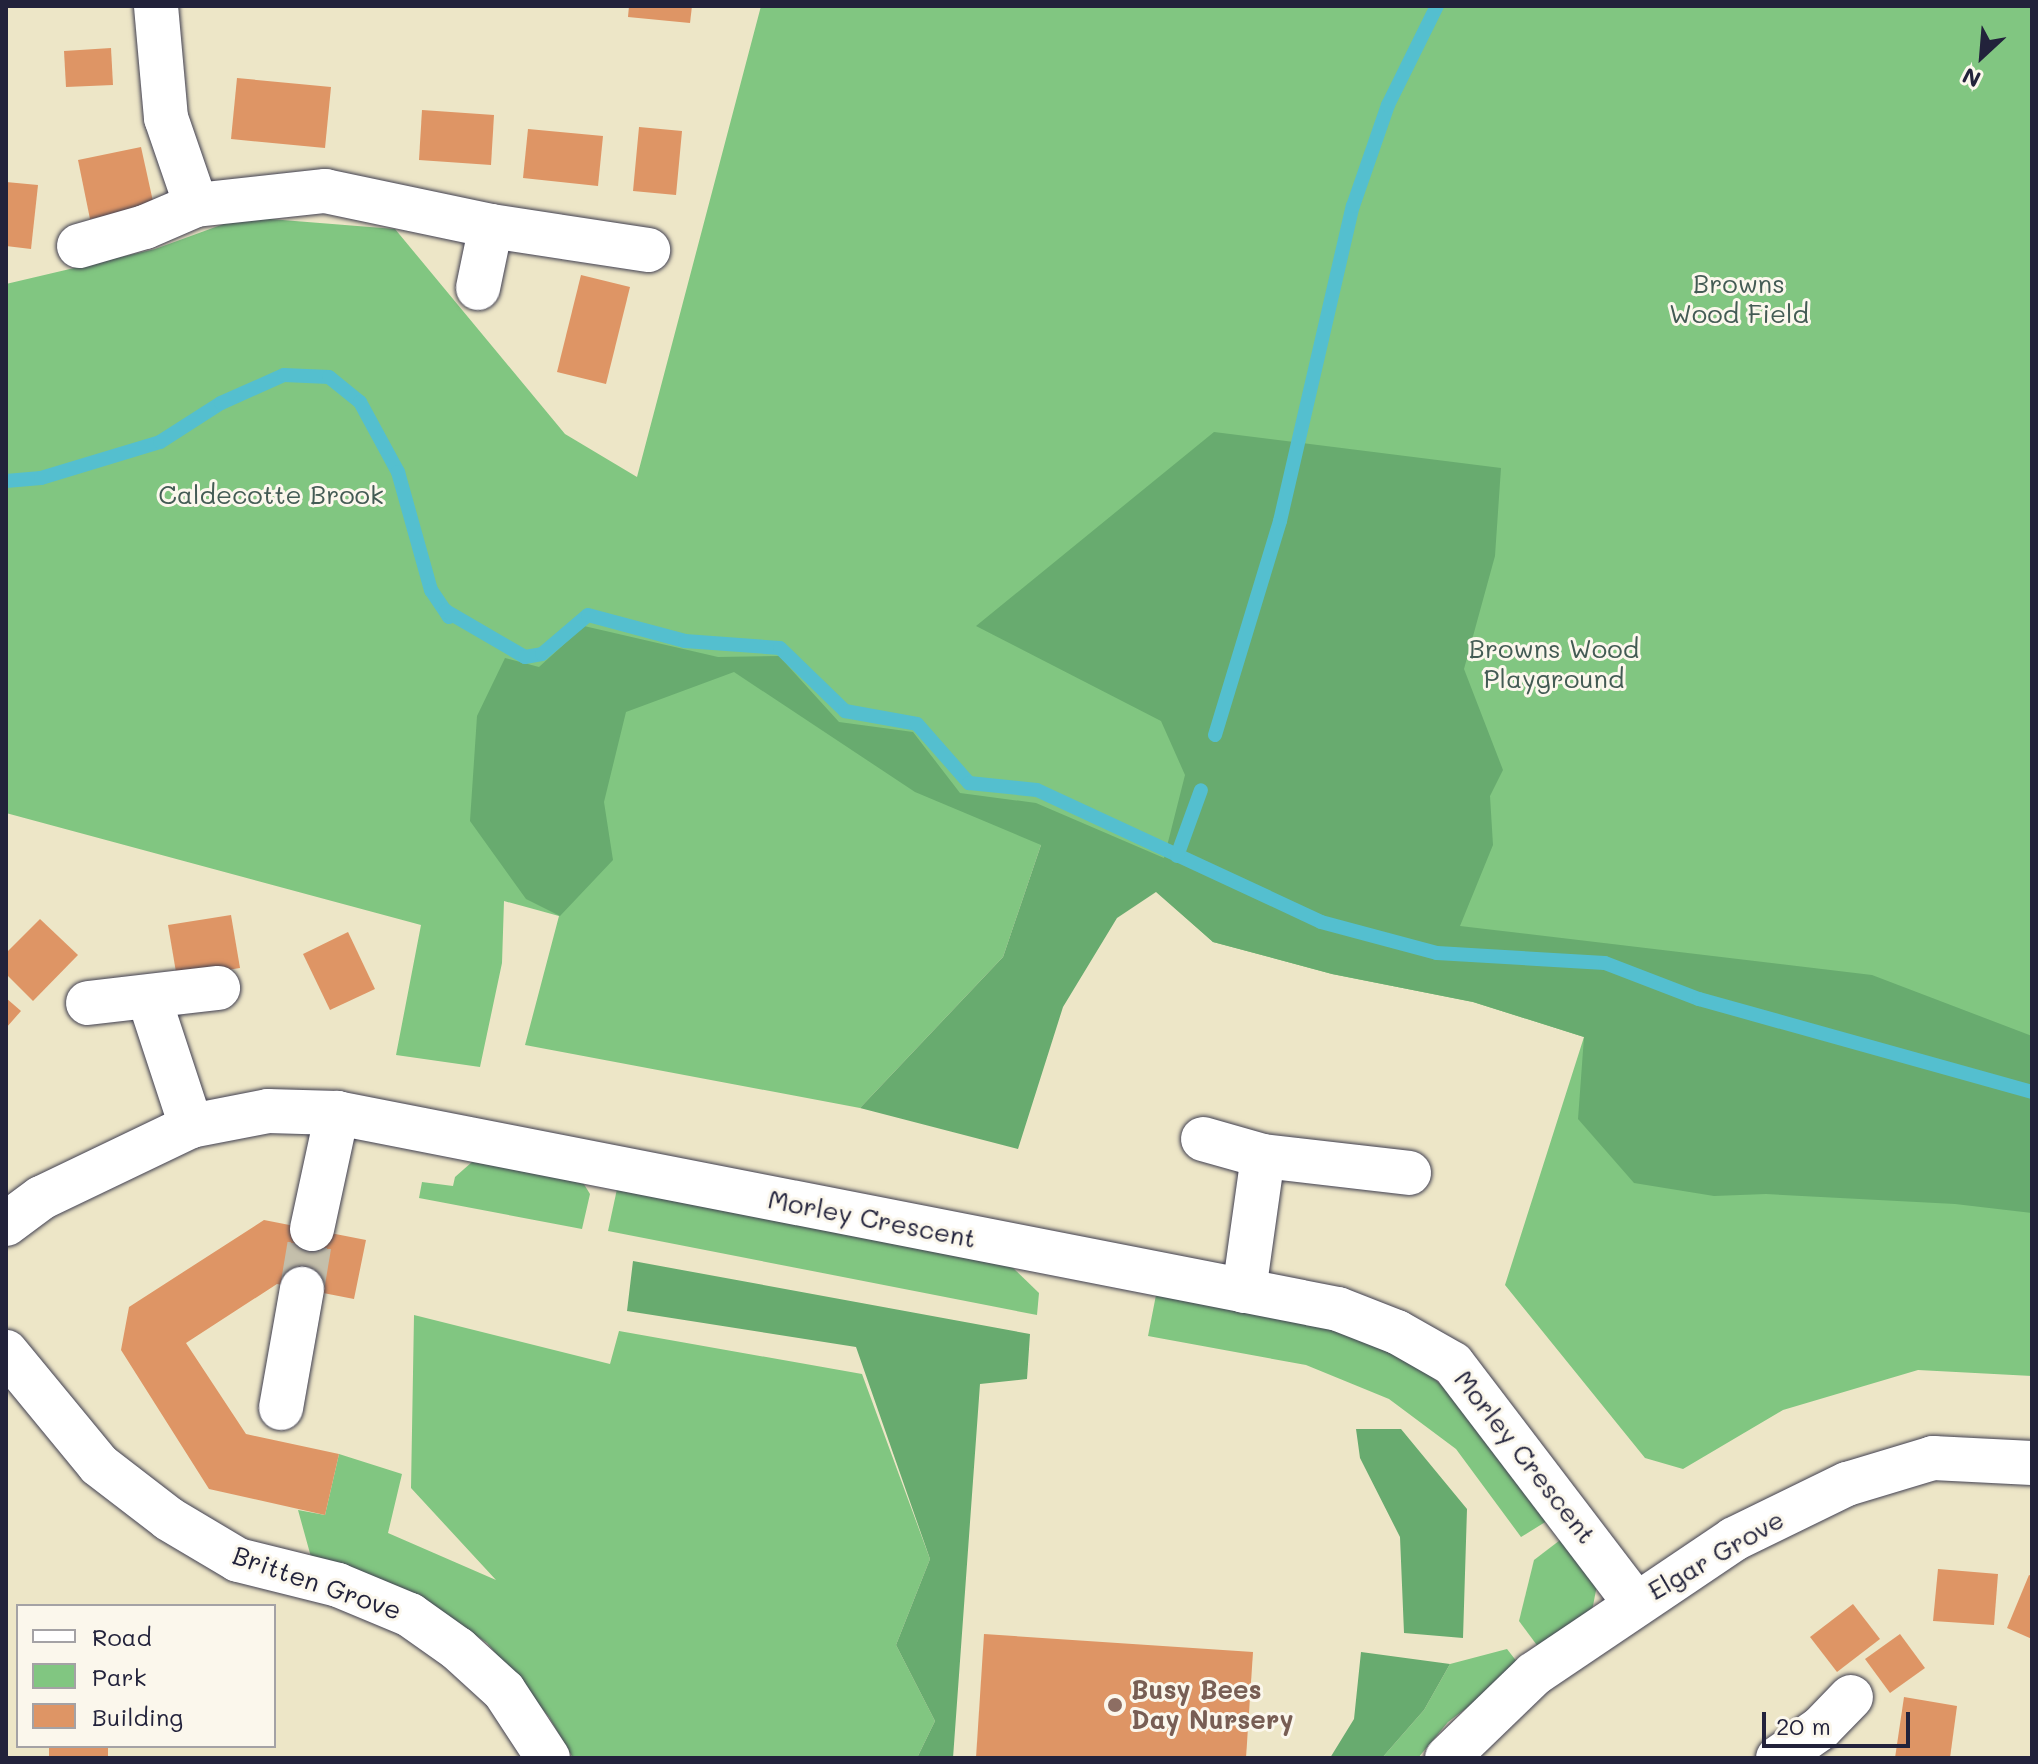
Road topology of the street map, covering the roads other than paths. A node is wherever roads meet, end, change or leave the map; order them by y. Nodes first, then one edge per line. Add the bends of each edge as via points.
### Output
1 (156, 6) edge
2 (196, 205) junction
3 (491, 226) junction
4 (79, 246) dead end
5 (648, 250) dead end
6 (478, 288) dead end
7 (218, 988) dead end
8 (149, 998) junction
9 (88, 1003) dead end
10 (337, 1113) junction
11 (191, 1126) junction
12 (1203, 1139) dead end
13 (1263, 1156) junction
14 (1409, 1173) dead end
15 (6, 1224) edge
16 (312, 1229) tunnel mouth
17 (302, 1289) tunnel mouth
18 (1244, 1291) junction
19 (6, 1352) edge
20 (281, 1408) dead end
21 (2032, 1463) edge
22 (1635, 1603) junction
23 (1851, 1697) dead end
24 (548, 1758) edge
25 (1447, 1758) edge
26 (1778, 1758) edge

1 - 2 street via 166,118
2 - 3 street via 325,191
2 - 4 street
3 - 5 street via 572,234
3 - 6 street
7 - 8 street
8 - 9 street
8 - 11 street
10 - 11 street, Morley Crescent via 268,1111
10 - 16 street
10 - 18 street, Morley Crescent
11 - 15 street, Morley Crescent via 41,1198
12 - 13 street
13 - 14 street
13 - 18 street
17 - 20 street
18 - 22 street, Morley Crescent via 1338,1309 1397,1332 1453,1364
19 - 24 street, Britten Grove via 99,1465 169,1519 238,1560 338,1585 410,1615 504,1691
21 - 22 street, Elgar Grove via 1933,1458 1847,1484 1734,1539
22 - 25 street, Elgar Grove via 1534,1674
23 - 26 street via 1821,1728

